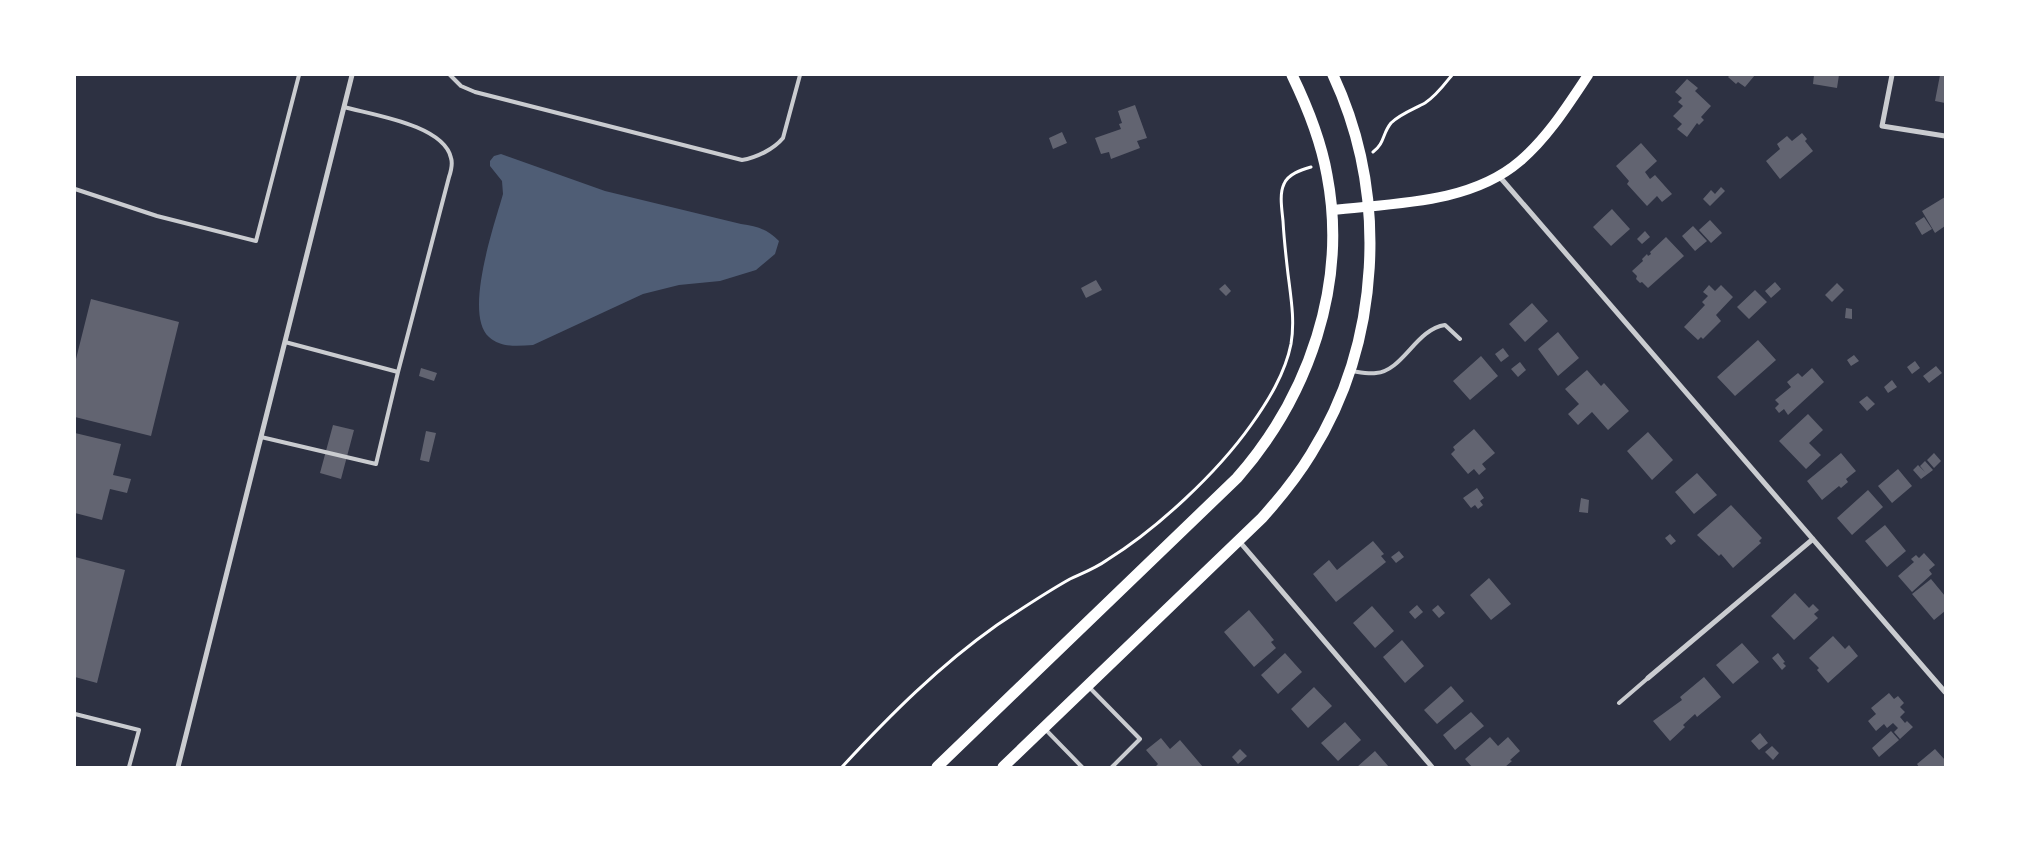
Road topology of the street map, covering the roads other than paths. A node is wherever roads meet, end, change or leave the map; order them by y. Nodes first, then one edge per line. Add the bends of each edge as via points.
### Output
1 (299, 75) edge
2 (352, 75) edge
3 (450, 75) edge
4 (800, 75) edge
5 (1292, 75) edge
6 (1333, 75) edge
7 (1588, 75) edge
8 (1892, 75) edge
9 (344, 107) junction
10 (1945, 136) edge
11 (1499, 176) junction
12 (75, 188) edge
13 (1370, 206) junction
14 (1332, 210) junction
15 (1460, 339) dead end
16 (285, 342) junction
17 (1350, 371) junction
18 (398, 372) junction
19 (261, 437) junction
20 (1813, 539) junction
21 (1239, 542) junction
22 (1648, 678) joint
23 (1088, 686) junction
24 (1945, 692) edge
25 (1618, 703) dead end
26 (75, 714) edge
27 (1044, 728) junction
28 (129, 767) edge
29 (178, 767) edge
30 (937, 767) edge
31 (1004, 767) edge
32 (1082, 767) edge
33 (1112, 767) edge
34 (1432, 767) edge

1 - 12 lane via 256,241 157,216
2 - 9 street
3 - 4 lane via 460,86 475,92 742,160 764,152 783,138
5 - 14 main road via 1325,164
6 - 13 main road via 1360,156
7 - 11 main road via 1539,142
8 - 10 street via 1882,126
9 - 16 street
9 - 18 lane via 420,128 443,142 451,157 450,177
11 - 13 main road via 1447,195
11 - 20 street
13 - 14 main road
13 - 17 main road via 1370,266 1364,316
14 - 30 main road via 1330,265 1324,311 1315,345 1291,402 1257,455 1209,507
15 - 17 lane via 1445,325 1435,326 1396,364 1377,373
16 - 18 lane
16 - 19 street
17 - 21 main road via 1337,405 1311,454 1281,496
18 - 19 lane via 376,464
19 - 29 street
20 - 22 street
20 - 24 street
21 - 23 main road
21 - 34 street
22 - 25 lane
23 - 27 main road
23 - 33 lane via 1140,739
26 - 28 lane via 139,730
27 - 31 main road
27 - 32 lane

